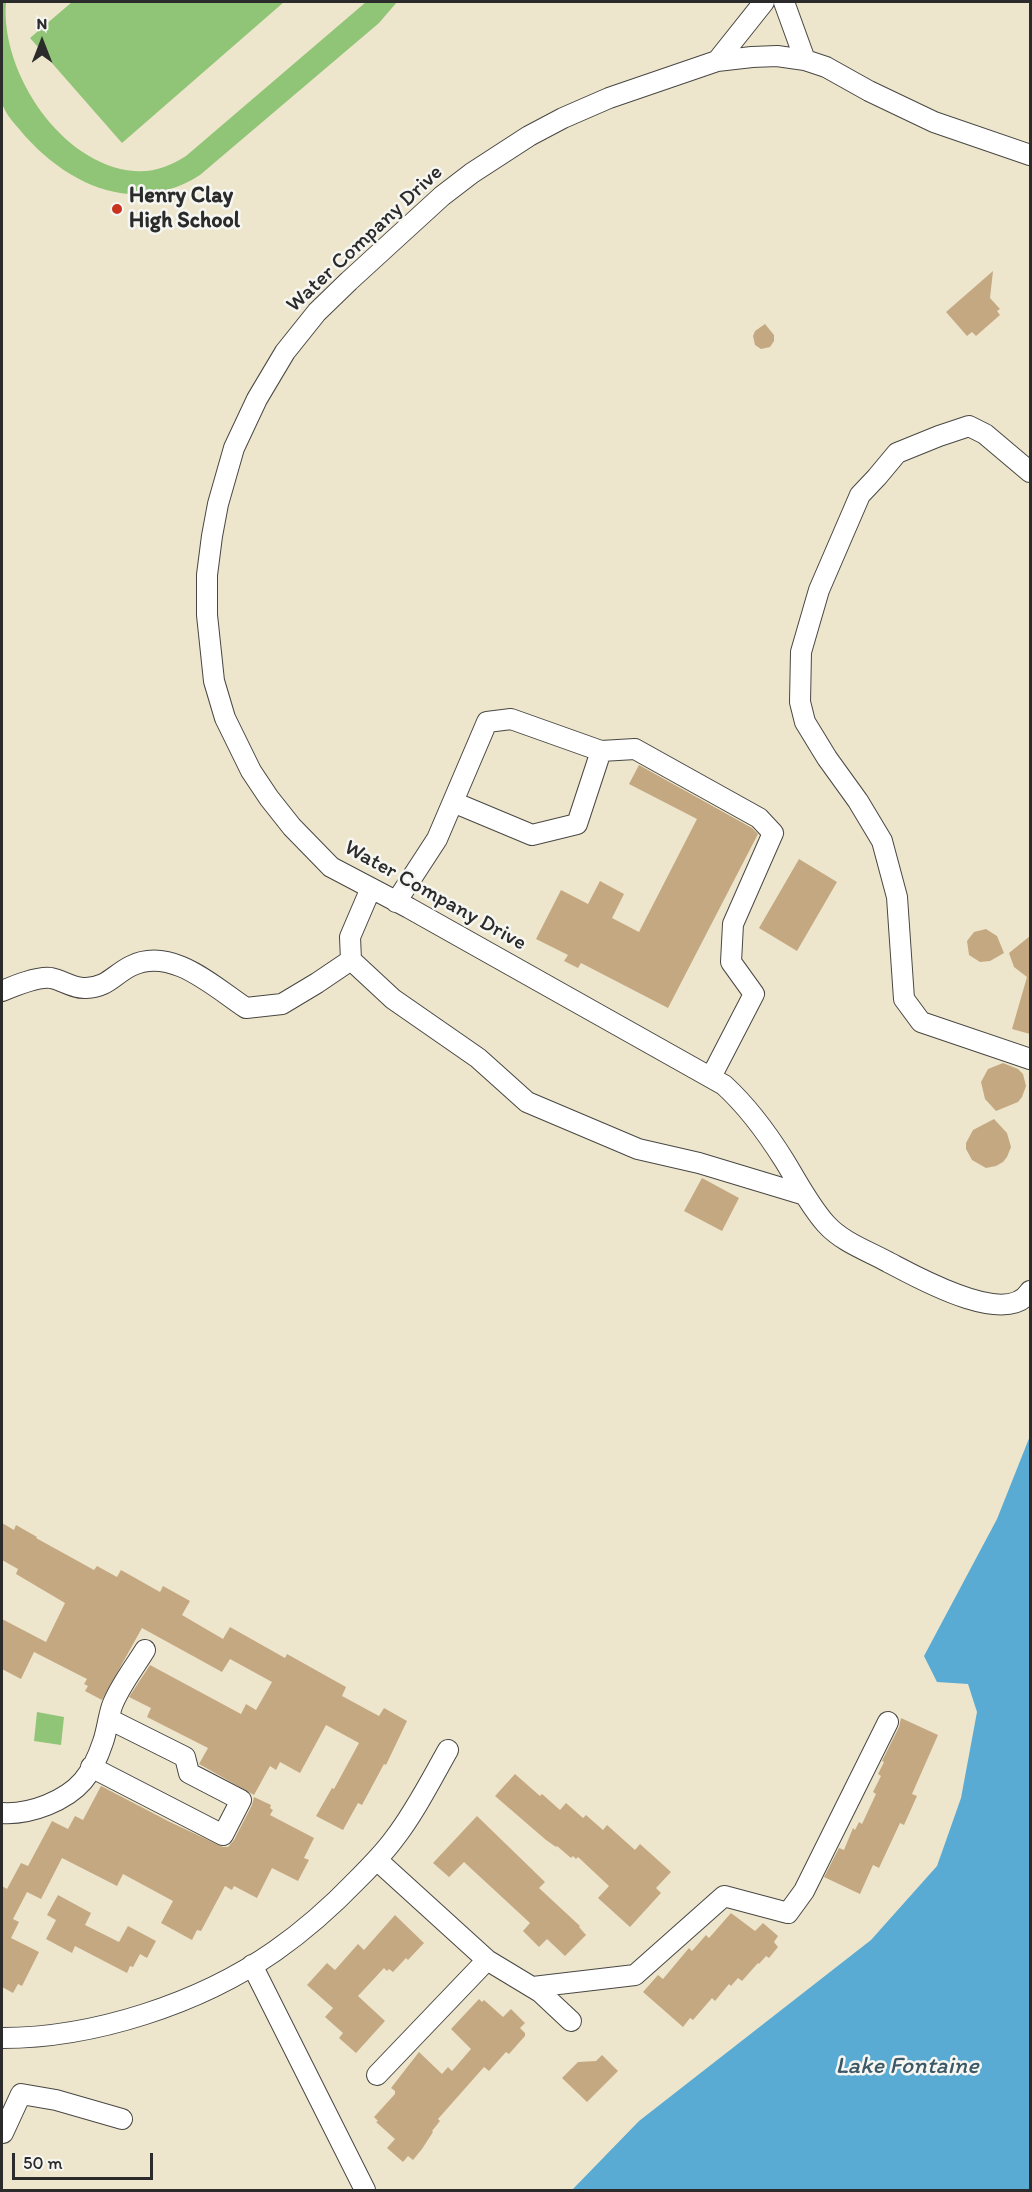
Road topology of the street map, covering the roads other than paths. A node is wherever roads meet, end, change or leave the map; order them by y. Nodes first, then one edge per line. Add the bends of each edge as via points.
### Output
1 (764, 2) edge
2 (784, 2) edge
3 (805, 60) junction
4 (717, 61) junction
5 (1030, 155) edge
6 (1030, 472) edge
7 (600, 751) junction
8 (453, 802) junction
9 (371, 888) junction
10 (396, 902) junction
11 (351, 960) junction
12 (2, 991) edge
13 (1030, 1059) edge
14 (711, 1077) junction
15 (805, 1195) junction
16 (1030, 1292) edge
17 (145, 1650) dead end
18 (109, 1719) junction
19 (888, 1722) dead end
20 (448, 1750) dead end
21 (91, 1767) junction
22 (3, 1818) edge
23 (377, 1860) junction
24 (487, 1960) junction
25 (252, 1965) junction
26 (533, 1987) junction
27 (571, 2021) dead end
28 (2, 2038) edge
29 (377, 2075) dead end
30 (122, 2119) dead end
31 (2, 2134) edge
32 (365, 2190) edge

1 - 4 street
2 - 3 street
3 - 4 street, Water Company Drive via 777,56
3 - 5 street, Water Company Drive via 934,122
4 - 9 street, Water Company Drive via 563,118 529,136 442,196 317,312 285,352 244,424 218,504 209,556 207,615 214,681 237,745 269,798 291,827 331,867
6 - 13 street via 985,434 969,426 897,453 860,495 819,590 801,652 800,702 805,722 882,841 897,897 904,999 921,1023
7 - 8 street via 510,719 487,722
7 - 8 street via 577,824 532,835
7 - 14 street via 635,749 759,818 773,833 732,924 731,963 754,994
8 - 10 street via 437,839
9 - 10 street, Water Company Drive
9 - 11 street via 350,937
10 - 14 street, Water Company Drive
11 - 12 street via 282,1004 246,1008 169,961 142,960 104,985 84,988 48,978
11 - 15 street via 393,999 478,1058 527,1102 638,1149
14 - 15 street, Water Company Drive via 736,1096 755,1118
15 - 16 street, Water Company Drive via 837,1233 940,1288 971,1300 1001,1304 1021,1300
17 - 18 street via 112,1704
18 - 21 street
18 - 21 street via 185,1757 189,1773 241,1800 223,1835
19 - 26 street via 804,1891 788,1913 724,1896 635,1976
20 - 23 street via 394,1840
21 - 22 street via 73,1792 34,1810
23 - 24 street
23 - 25 street via 330,1908
24 - 26 street
24 - 29 street
25 - 28 street via 193,1996 137,2015 62,2034
25 - 32 street
26 - 27 street
30 - 31 street via 21,2094

